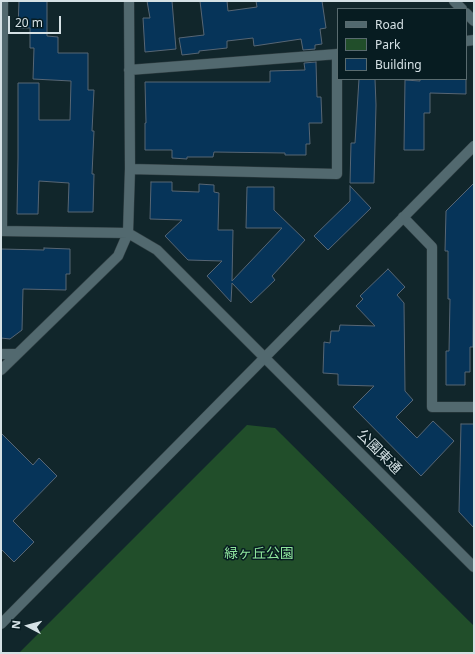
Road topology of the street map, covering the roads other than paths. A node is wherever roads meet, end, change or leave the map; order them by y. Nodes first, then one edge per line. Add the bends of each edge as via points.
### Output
1 (3, 1) edge
2 (129, 1) edge
3 (337, 54) edge
4 (129, 70) junction
5 (338, 80) edge
6 (474, 146) edge
7 (130, 169) junction
8 (403, 217) junction
9 (1, 231) edge
10 (128, 233) junction
11 (1, 354) edge
12 (17, 354) junction
13 (265, 358) junction
14 (1, 370) edge
15 (474, 407) edge
16 (474, 567) edge
17 (1, 624) edge

1 - 9 street
2 - 4 street
3 - 4 street
4 - 7 street
5 - 7 street via 337,174
6 - 8 street
7 - 10 street
8 - 13 street
8 - 15 street via 432,247 432,407
9 - 10 street
10 - 12 street via 118,256
10 - 13 street, 公園東通 via 157,250
11 - 12 street
12 - 14 street
13 - 16 street, 公園東通
13 - 17 street

